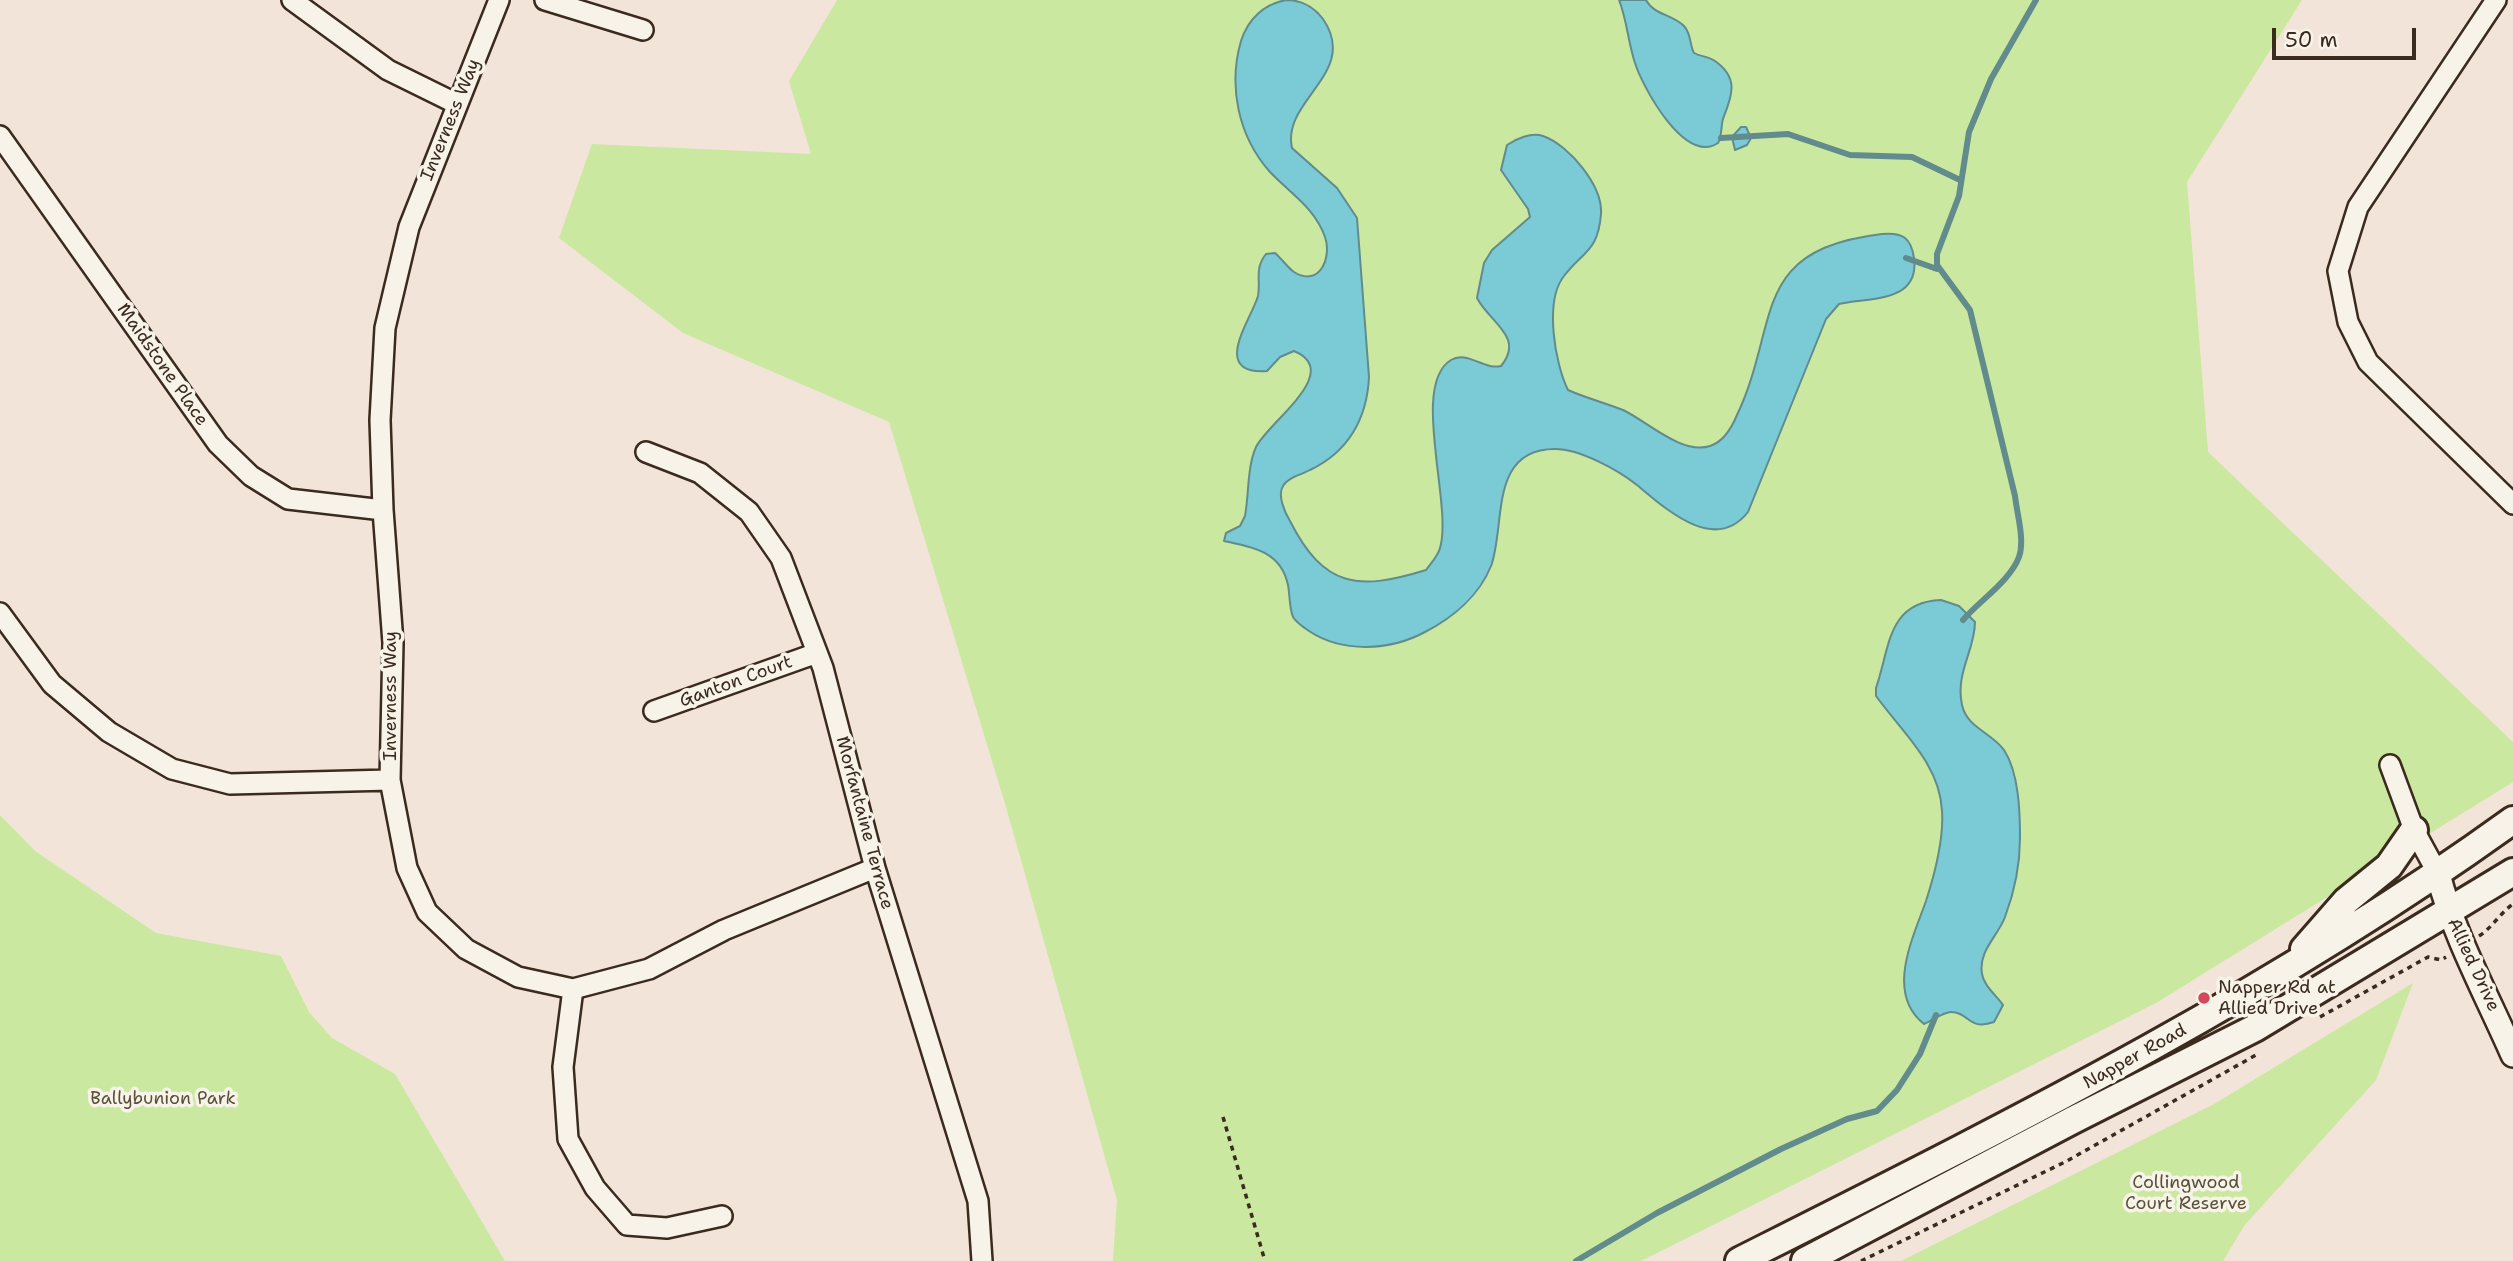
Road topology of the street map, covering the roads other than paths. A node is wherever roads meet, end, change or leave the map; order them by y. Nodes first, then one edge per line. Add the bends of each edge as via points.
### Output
1 (292, 0) edge
2 (499, 0) edge
3 (545, 0) edge
4 (2496, 0) edge
5 (643, 30) dead end
6 (457, 104) junction
7 (0, 136) edge
8 (646, 452) dead end
9 (2513, 504) edge
10 (383, 510) junction
11 (0, 613) edge
12 (817, 653) junction
13 (654, 711) dead end
14 (2389, 765) dead end
15 (390, 780) junction
16 (2513, 820) edge
17 (2414, 830) junction
18 (875, 868) junction
19 (2513, 873) edge
20 (2438, 874) junction
21 (2448, 913) junction
22 (2284, 971) junction
23 (573, 989) junction
24 (2513, 1055) edge
25 (722, 1216) dead end
26 (982, 1261) edge
27 (1739, 1261) edge
28 (1805, 1261) edge

1 - 6 street via 388,70
2 - 6 street, Inverness Way
3 - 5 street
4 - 9 street via 2358,207 2338,271 2348,322 2368,362
6 - 10 street, Inverness Way via 409,227 385,328 380,420
7 - 10 street, Maidstone Place via 218,444 251,476 288,499
8 - 12 street, Morfantaine Terrace via 700,473 749,512 781,558
10 - 15 street, Inverness Way via 393,643
11 - 15 street via 52,684 109,733 172,769 230,784
12 - 13 street, Ganton Court
12 - 18 street, Morfantaine Terrace
14 - 17 street
15 - 23 street, Inverness Way via 407,868 427,912 466,949 518,977
16 - 20 main road, Napper Road
17 - 20 street
17 - 22 main road via 2389,866 2346,901
18 - 23 street, Inverness Way via 724,930 649,969
18 - 26 street, Morfantaine Terrace via 978,1201
19 - 21 main road, Napper Road
20 - 21 street, Allied Drive
20 - 22 main road, Napper Road
21 - 24 street, Allied Drive
21 - 28 main road, Napper Road via 2255,1028
22 - 27 main road, Napper Road via 2034,1112
23 - 25 street via 563,1068 568,1139 595,1188 627,1225 667,1228

